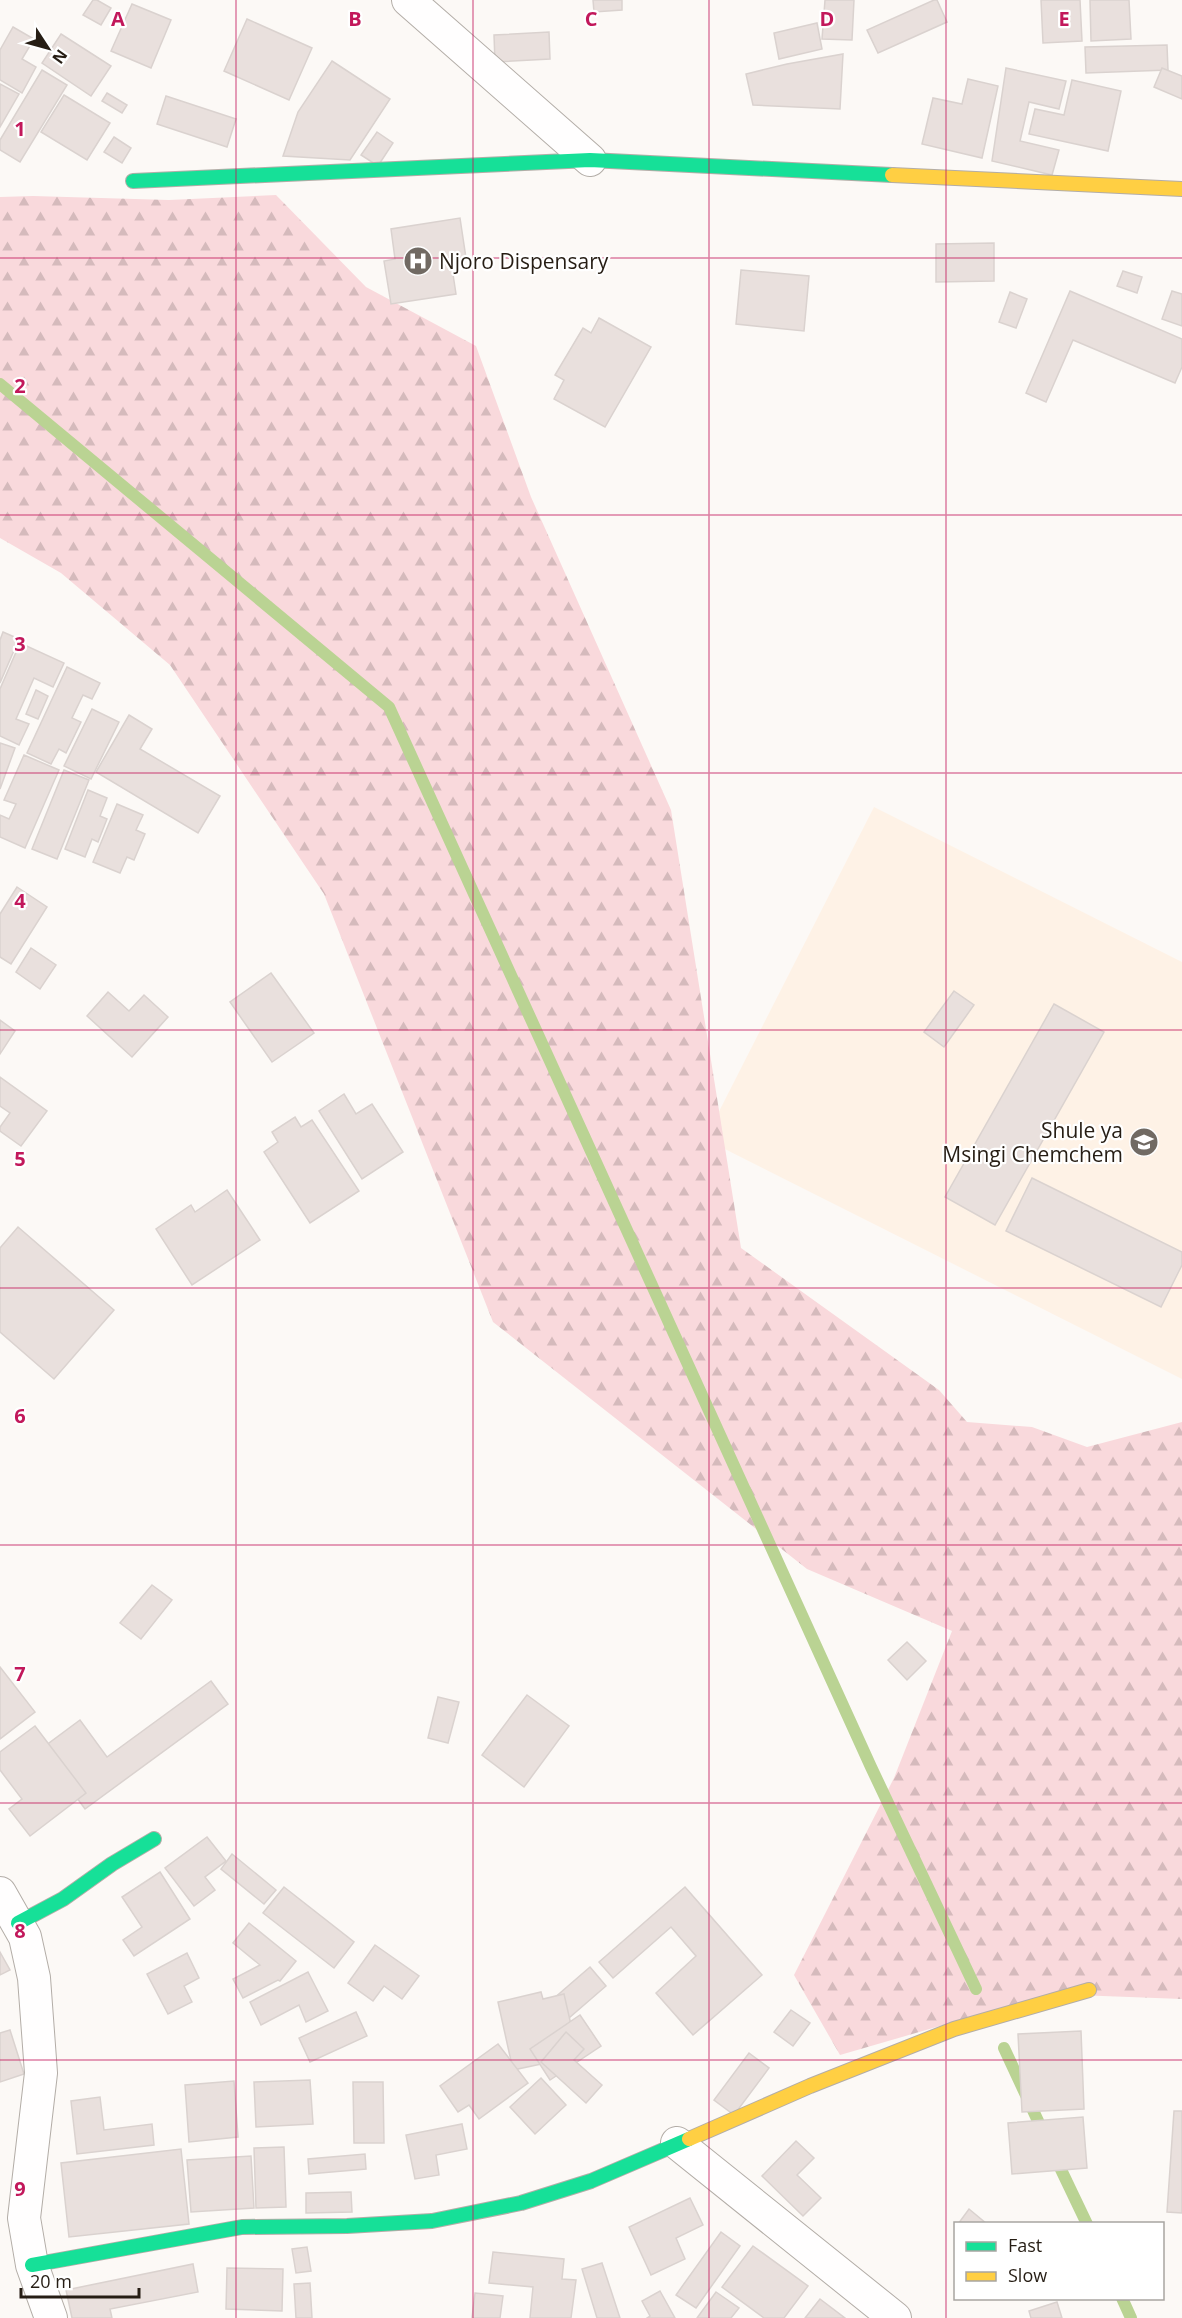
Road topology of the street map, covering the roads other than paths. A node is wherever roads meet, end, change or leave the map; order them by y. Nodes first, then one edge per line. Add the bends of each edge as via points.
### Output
1 (408, 0) edge
2 (590, 160) junction
3 (133, 181) dead end
4 (1182, 189) edge
5 (154, 1839) dead end
6 (0, 1893) edge
7 (18, 1923) junction
8 (1089, 1990) dead end
9 (677, 2143) junction
10 (32, 2265) junction
11 (51, 2318) edge
12 (895, 2318) edge

1 - 2 street
2 - 3 street
2 - 4 street
5 - 7 street via 63,1899
6 - 7 street
7 - 10 street via 26,1938 34,1978 41,2073 24,2218
8 - 9 street via 954,2029
9 - 10 street via 591,2181 521,2203 432,2221 242,2227
9 - 12 street
10 - 11 street

